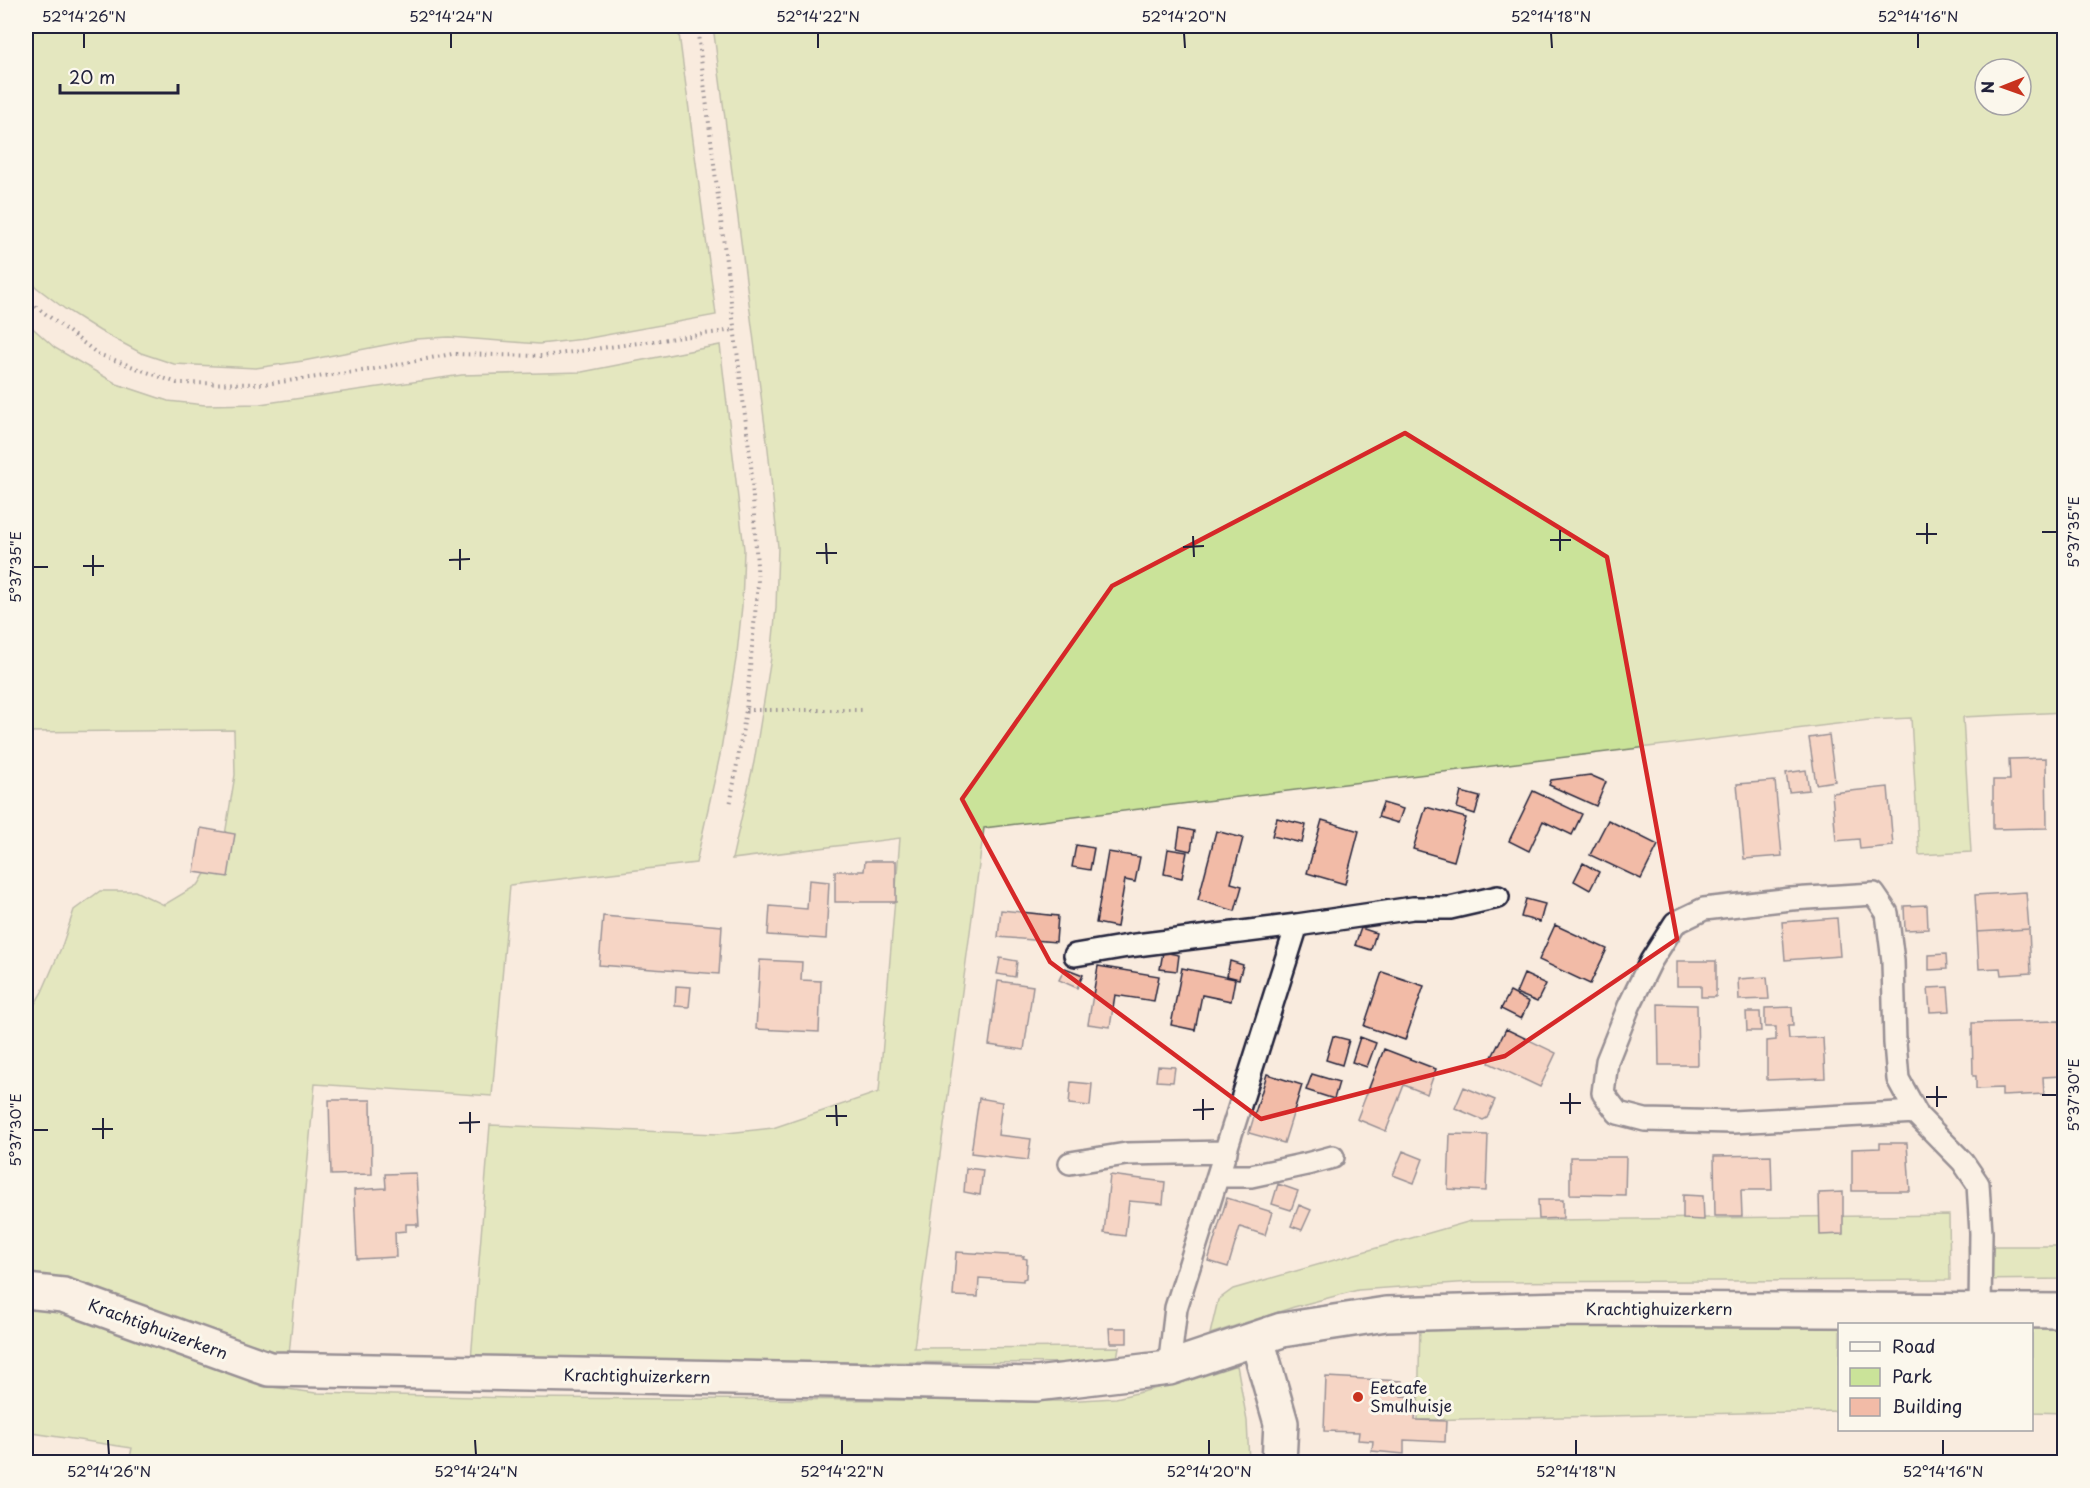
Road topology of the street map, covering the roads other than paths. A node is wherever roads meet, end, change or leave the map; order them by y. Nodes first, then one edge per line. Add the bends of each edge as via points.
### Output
1 (1498, 897) dead end
2 (1297, 926) junction
3 (1075, 955) dead end
4 (1916, 1112) junction
5 (1226, 1152) junction
6 (1333, 1157) dead end
7 (1070, 1163) dead end
8 (1218, 1176) junction
9 (26, 1292) edge
10 (1980, 1311) junction
11 (2064, 1311) edge
12 (1257, 1339) junction
13 (1169, 1368) junction
14 (1279, 1462) edge

1 - 2 lane via 1450,908 1413,908
2 - 3 lane
2 - 5 lane
4 - 4 lane via 1898,1079 1887,913 1874,894 1704,909 1675,923 1629,1006 1607,1061 1603,1093 1618,1113 1645,1120 1733,1122
4 - 10 lane via 1978,1184
5 - 7 lane via 1126,1154
5 - 8 lane
6 - 8 lane via 1251,1176
8 - 13 lane via 1176,1308
9 - 13 street, Krachtighuizerkern via 63,1295 269,1369 1036,1384
10 - 11 street, Krachtighuizerkern
10 - 12 street, Krachtighuizerkern via 1432,1312 1386,1314 1282,1330
12 - 13 street, Krachtighuizerkern
12 - 14 street via 1281,1423

